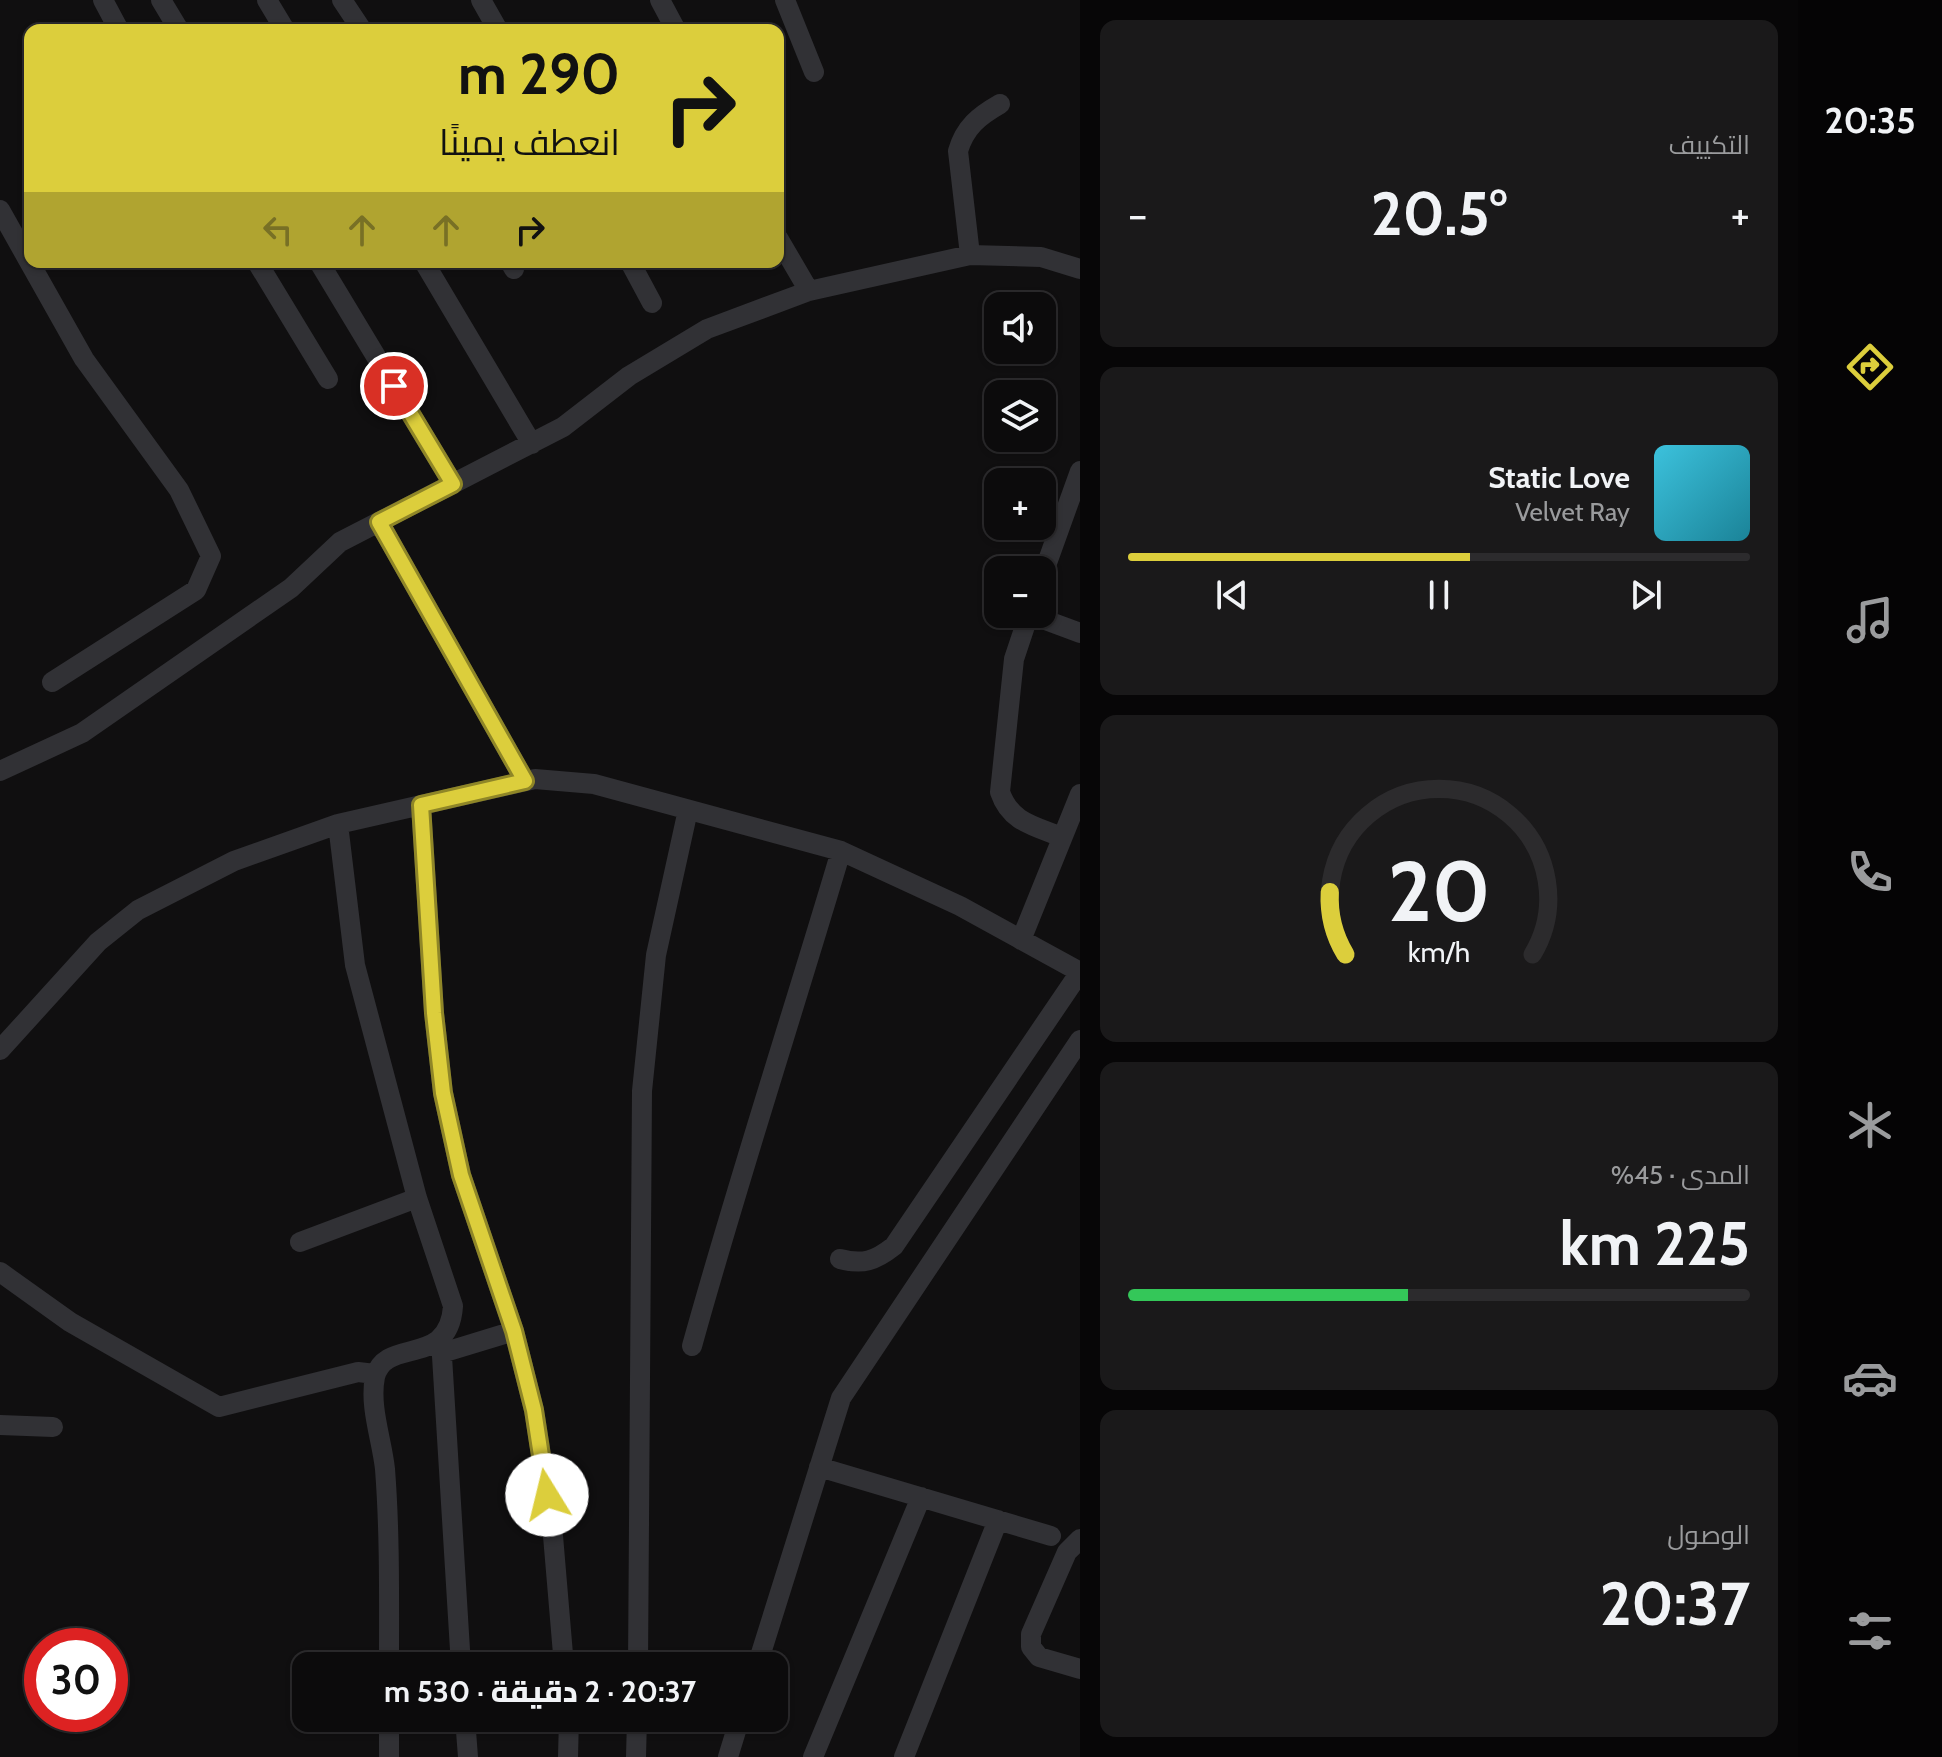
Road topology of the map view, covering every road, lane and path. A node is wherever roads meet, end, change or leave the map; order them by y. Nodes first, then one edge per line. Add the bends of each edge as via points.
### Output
1 (103, 0) edge
2 (161, 0) edge
3 (267, 0) edge
4 (342, 0) edge
5 (481, 0) edge
6 (660, 0) edge
7 (785, 0) edge
8 (116, 24) edge
9 (175, 24) edge
10 (281, 24) edge
11 (358, 24) edge
12 (495, 24) edge
13 (673, 24) edge
14 (814, 72) dead end
15 (1000, 104) dead end
16 (0, 210) edge
17 (784, 248) edge
18 (24, 253) edge
19 (970, 255) junction
20 (33, 268) edge
21 (261, 268) edge
22 (323, 268) edge
23 (428, 268) edge
24 (633, 268) edge
25 (1080, 269) edge
26 (809, 291) junction
27 (652, 303) dead end
28 (328, 379) dead end
29 (532, 444) junction
30 (1080, 471) edge
31 (453, 484) junction
32 (379, 522) junction
33 (1050, 556) edge
34 (1056, 624) edge
35 (1024, 628) edge
36 (1080, 633) edge
37 (52, 682) dead end
38 (0, 771) edge
39 (525, 781) junction
40 (1080, 794) edge
41 (421, 805) junction
42 (688, 810) junction
43 (338, 824) junction
44 (1062, 837) junction
45 (841, 851) junction
46 (1021, 940) junction
47 (1080, 972) edge
48 (1080, 1040) edge
49 (0, 1050) edge
50 (417, 1198) junction
51 (300, 1242) dead end
52 (840, 1259) dead end
53 (3, 1280) edge
54 (514, 1331) junction
55 (692, 1346) dead end
56 (442, 1347) junction
57 (375, 1374) junction
58 (0, 1425) edge
59 (53, 1427) dead end
60 (819, 1467) junction
61 (921, 1497) junction
62 (998, 1520) junction
63 (1051, 1536) dead end
64 (1080, 1539) edge
65 (389, 1652) edge
66 (460, 1652) edge
67 (563, 1652) edge
68 (638, 1652) edge
69 (761, 1652) edge
70 (1080, 1669) edge
71 (389, 1732) edge
72 (466, 1732) edge
73 (569, 1732) edge
74 (637, 1732) edge
75 (736, 1732) edge
76 (389, 1757) edge
77 (468, 1757) edge
78 (568, 1757) edge
79 (636, 1757) edge
80 (728, 1757) edge
81 (813, 1757) edge
82 (904, 1757) edge

1 - 8 street
2 - 9 street
3 - 10 street
4 - 11 street
5 - 12 street
6 - 13 street
7 - 14 street
15 - 19 street via 977,118 958,151
16 - 18 street
17 - 26 street
19 - 25 street via 1041,257
19 - 26 street
20 - 37 street via 84,359 179,490 211,556 196,590
21 - 28 street
22 - 31 street
23 - 29 street
24 - 27 street
26 - 29 street via 707,329
29 - 31 street
30 - 33 street
31 - 32 street
32 - 38 street via 340,542 291,588 82,733
32 - 39 street
34 - 36 street
35 - 44 street via 1014,659 1000,792 1017,820
39 - 41 street
39 - 42 street via 594,784
40 - 44 street
41 - 43 street
41 - 54 street via 443,1093 461,1175
42 - 45 street
42 - 68 street via 656,955 642,1091
43 - 49 street via 234,861 138,910 98,942
43 - 50 street via 355,965
44 - 46 street
45 - 46 street
45 - 55 street via 735,1189
46 - 47 street
47 - 52 street via 894,1246 876,1260
48 - 60 street via 841,1398
50 - 51 street
50 - 56 street via 453,1306
53 - 57 street via 219,1407 358,1372
54 - 56 street
54 - 67 street via 534,1410 552,1524
56 - 57 street via 386,1360
56 - 66 street
57 - 65 street via 385,1483
58 - 59 street
60 - 61 street
60 - 69 street
61 - 62 street
61 - 81 street
62 - 63 street
62 - 82 street
64 - 70 street via 1067,1552 1031,1634 1031,1647 1039,1657
71 - 76 street
72 - 77 street
73 - 78 street
74 - 79 street
75 - 80 street

